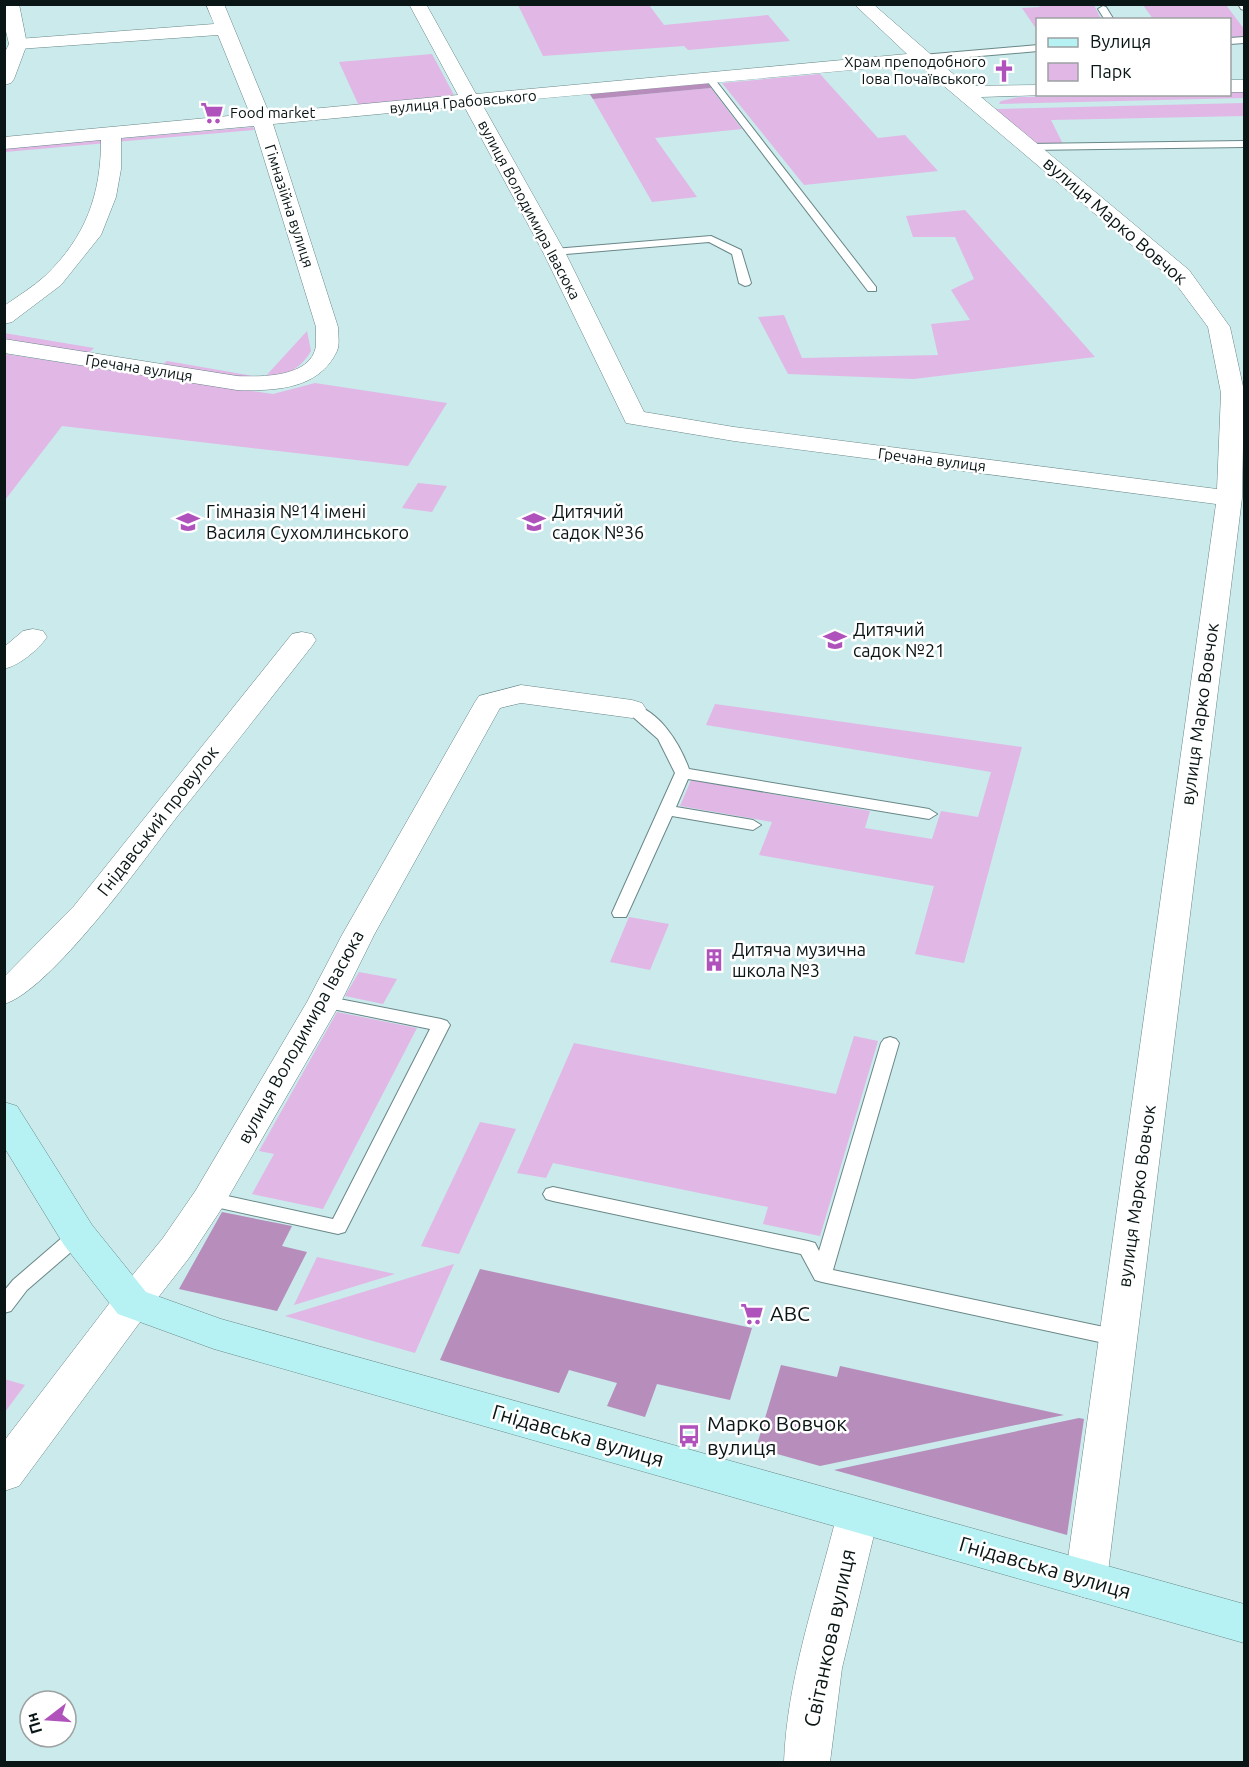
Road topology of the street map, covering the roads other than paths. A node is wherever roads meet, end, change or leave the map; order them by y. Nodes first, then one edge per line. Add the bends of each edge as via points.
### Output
1 (10, 4) edge
2 (215, 4) edge
3 (417, 4) edge
4 (862, 4) edge
5 (1103, 9) dead end
6 (1109, 18) edge
7 (224, 29) junction
8 (18, 44) junction
9 (1036, 48) edge
10 (922, 58) junction
11 (710, 79) junction
12 (4, 80) edge
13 (1036, 91) edge
14 (965, 93) junction
15 (470, 101) junction
16 (262, 120) junction
17 (111, 134) junction
18 (4, 143) edge
19 (1245, 144) edge
20 (1029, 147) junction
21 (554, 252) junction
22 (745, 283) dead end
23 (872, 289) dead end
24 (4, 317) edge
25 (4, 346) edge
26 (274, 384) joint
27 (635, 418) joint
28 (1229, 498) junction
29 (33, 637) dead end
30 (302, 640) dead end
31 (4, 661) edge
32 (632, 709) joint
33 (683, 773) junction
34 (667, 810) junction
35 (928, 814) dead end
36 (753, 825) dead end
37 (621, 913) dead end
38 (4, 993) edge
39 (324, 1002) junction
40 (890, 1043) dead end
41 (4, 1115) edge
42 (553, 1194) dead end
43 (209, 1199) junction
44 (78, 1235) junction
45 (822, 1275) junction
46 (132, 1303) junction
47 (4, 1306) edge
48 (1118, 1338) junction
49 (4, 1474) edge
50 (858, 1514) junction
51 (1086, 1580) junction
52 (1245, 1624) edge
53 (807, 1762) edge

1 - 8 street
2 - 7 street, Гімназійна вулиця
3 - 15 street, вулиця Володимира Івасюка
4 - 10 street, вулиця Марко Вовчок
5 - 6 lane
7 - 8 street
7 - 16 street, Гімназійна вулиця
8 - 12 street
9 - 10 lane
10 - 11 street, вулиця Грабовського
10 - 14 street, вулиця Марко Вовчок
11 - 15 street, вулиця Грабовського
11 - 23 lane
13 - 14 street
14 - 20 street, вулиця Марко Вовчок
15 - 16 street, вулиця Грабовського
15 - 21 street, вулиця Володимира Івасюка
16 - 17 street, вулиця Грабовського
16 - 26 street, Гімназійна вулиця via 327,327 327,349 314,367
17 - 18 street, вулиця Грабовського
17 - 24 street via 106,197 90,235 53,280
19 - 20 lane
20 - 28 street, вулиця Марко Вовчок via 1181,275 1219,327 1233,393
21 - 22 lane via 711,239 736,252
21 - 27 street, вулиця Володимира Івасюка
25 - 26 street, Гречана вулиця via 237,383
27 - 28 street, Гречана вулиця
28 - 48 street, вулиця Марко Вовчок
29 - 31 street
30 - 38 street, Гнідавський провулок via 85,913 20,982
32 - 33 lane via 665,734
32 - 39 street, вулиця Володимира Івасюка via 521,694 489,702
33 - 34 lane
33 - 35 lane
34 - 36 lane
34 - 37 lane
39 - 43 street, вулиця Володимира Івасюка
39 - 43 lane via 441,1025 338,1227
40 - 45 lane
41 - 44 main road
42 - 45 lane via 808,1248
43 - 46 street, вулиця Володимира Івасюка
44 - 46 main road
44 - 47 lane via 20,1285
45 - 48 lane
46 - 49 street, вулиця Володимира Івасюка
46 - 50 main road, Гнідавська вулиця via 214,1333
48 - 51 street, вулиця Марко Вовчок
50 - 51 main road, Гнідавська вулиця
50 - 53 street, Світанкова вулиця via 818,1683
51 - 52 main road, Гнідавська вулиця

